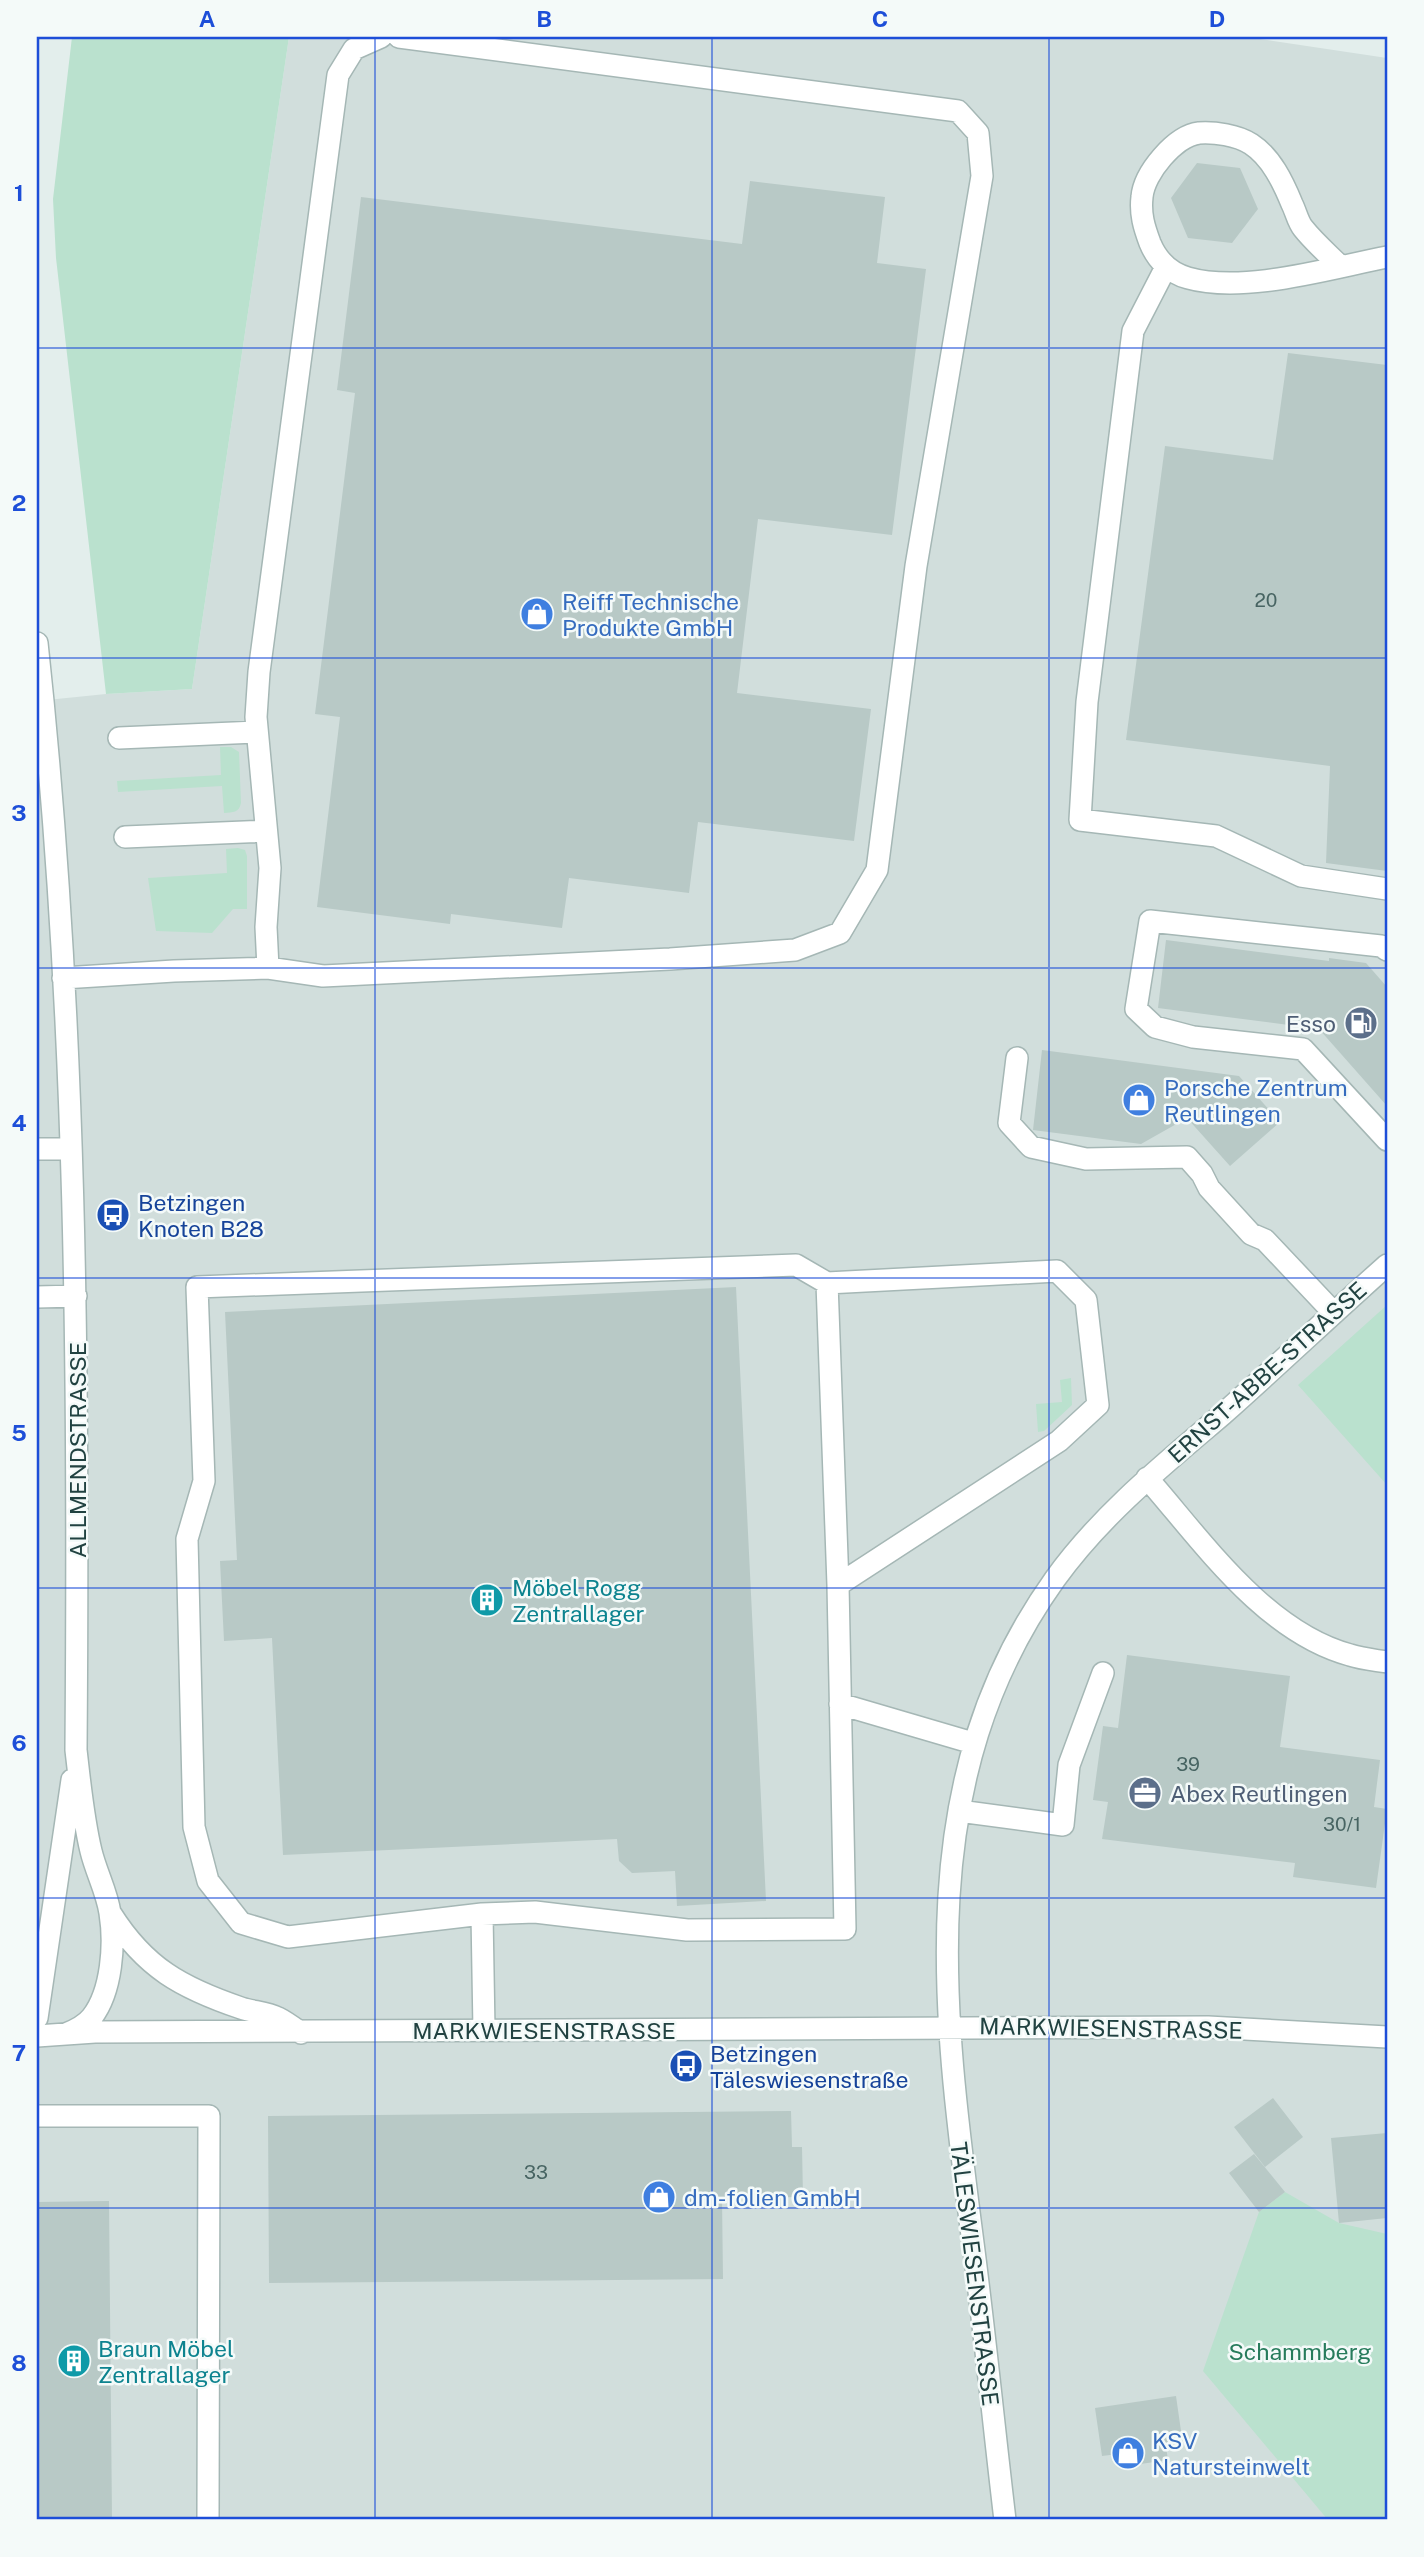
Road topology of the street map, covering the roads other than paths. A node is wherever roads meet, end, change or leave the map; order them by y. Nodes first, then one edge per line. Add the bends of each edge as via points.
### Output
1 (381, 37) edge
2 (399, 37) edge
3 (1387, 257) edge
4 (1340, 266) junction
5 (1166, 267) junction
6 (37, 643) edge
7 (257, 732) junction
8 (119, 738) dead end
9 (266, 831) junction
10 (125, 837) dead end
11 (1387, 889) edge
12 (1387, 950) edge
13 (268, 968) junction
14 (62, 978) junction
15 (1017, 1058) dead end
16 (1387, 1140) edge
17 (37, 1149) edge
18 (71, 1149) junction
19 (1387, 1265) edge
20 (827, 1283) junction
21 (76, 1296) junction
22 (37, 1297) edge
23 (1334, 1313) junction
24 (1147, 1478) junction
25 (838, 1585) junction
26 (1387, 1662) edge
27 (1103, 1672) dead end
28 (840, 1704) junction
29 (973, 1744) junction
30 (76, 1750) junction
31 (959, 1811) junction
32 (111, 1914) junction
33 (482, 1914) junction
34 (37, 2018) edge
35 (949, 2026) junction
36 (484, 2030) junction
37 (301, 2033) junction
38 (66, 2034) junction
39 (37, 2036) edge
40 (1387, 2037) edge
41 (37, 2116) edge
42 (208, 2520) edge
43 (1005, 2520) edge

1 - 7 street via 354,49 338,75 259,672
2 - 13 street via 958,111 978,133 982,176 916,566 877,870 840,933 795,950 670,959 323,976
3 - 4 street
4 - 5 street via 1301,275 1211,282
4 - 5 street via 1302,226 1266,157 1250,143 1228,135 1197,133 1169,150 1150,171 1142,195 1142,221 1153,251
5 - 11 street via 1133,331 1087,702 1080,820 1216,836 1301,876
6 - 14 street, ALLMENDSTRASSE
7 - 8 street
7 - 9 street
9 - 10 street
9 - 13 street
12 - 16 street via 1150,921 1136,1009 1155,1027 1193,1038 1303,1049
13 - 14 street
14 - 18 street, ALLMENDSTRASSE
15 - 23 street via 1009,1123 1031,1147 1086,1159 1186,1157 1251,1234 1265,1240
17 - 18 street
18 - 21 street, ALLMENDSTRASSE
19 - 23 street, ERNST-ABBE-STRASSE
20 - 25 street
20 - 25 street via 1057,1271 1086,1300 1098,1405 1059,1441
20 - 33 street via 796,1265 197,1287 204,1481 187,1539 194,1827 208,1881 240,1923 288,1937
21 - 22 street
21 - 30 street, ALLMENDSTRASSE
23 - 24 street, ERNST-ABBE-STRASSE
24 - 26 street, ERNST-ABBE-STRASSE via 1220,1563 1273,1615 1312,1640 1350,1655
24 - 29 street, ERNST-ABBE-STRASSE via 1098,1525 1037,1606 1009,1655
25 - 28 street
27 - 31 street via 1069,1765 1062,1825
28 - 29 street
28 - 33 street via 845,1929 687,1930 535,1912
29 - 31 street, ERNST-ABBE-STRASSE
30 - 32 street, ALLMENDSTRASSE via 92,1853
30 - 34 street, ALLMENDSTRASSE
31 - 35 street, ERNST-ABBE-STRASSE via 946,1930
32 - 37 street via 124,1936 170,1978 210,1997 277,2017
32 - 38 street, ALLMENDSTRASSE via 111,1961 100,2004 82,2026
33 - 36 street
35 - 36 street, MARKWIESENSTRASSE
35 - 40 street, MARKWIESENSTRASSE via 1208,2027
35 - 43 street, TÄLESWIESENSTRASSE via 958,2138
36 - 37 street, MARKWIESENSTRASSE
37 - 38 street, MARKWIESENSTRASSE
38 - 39 street, MARKWIESENSTRASSE
41 - 42 street via 209,2116

